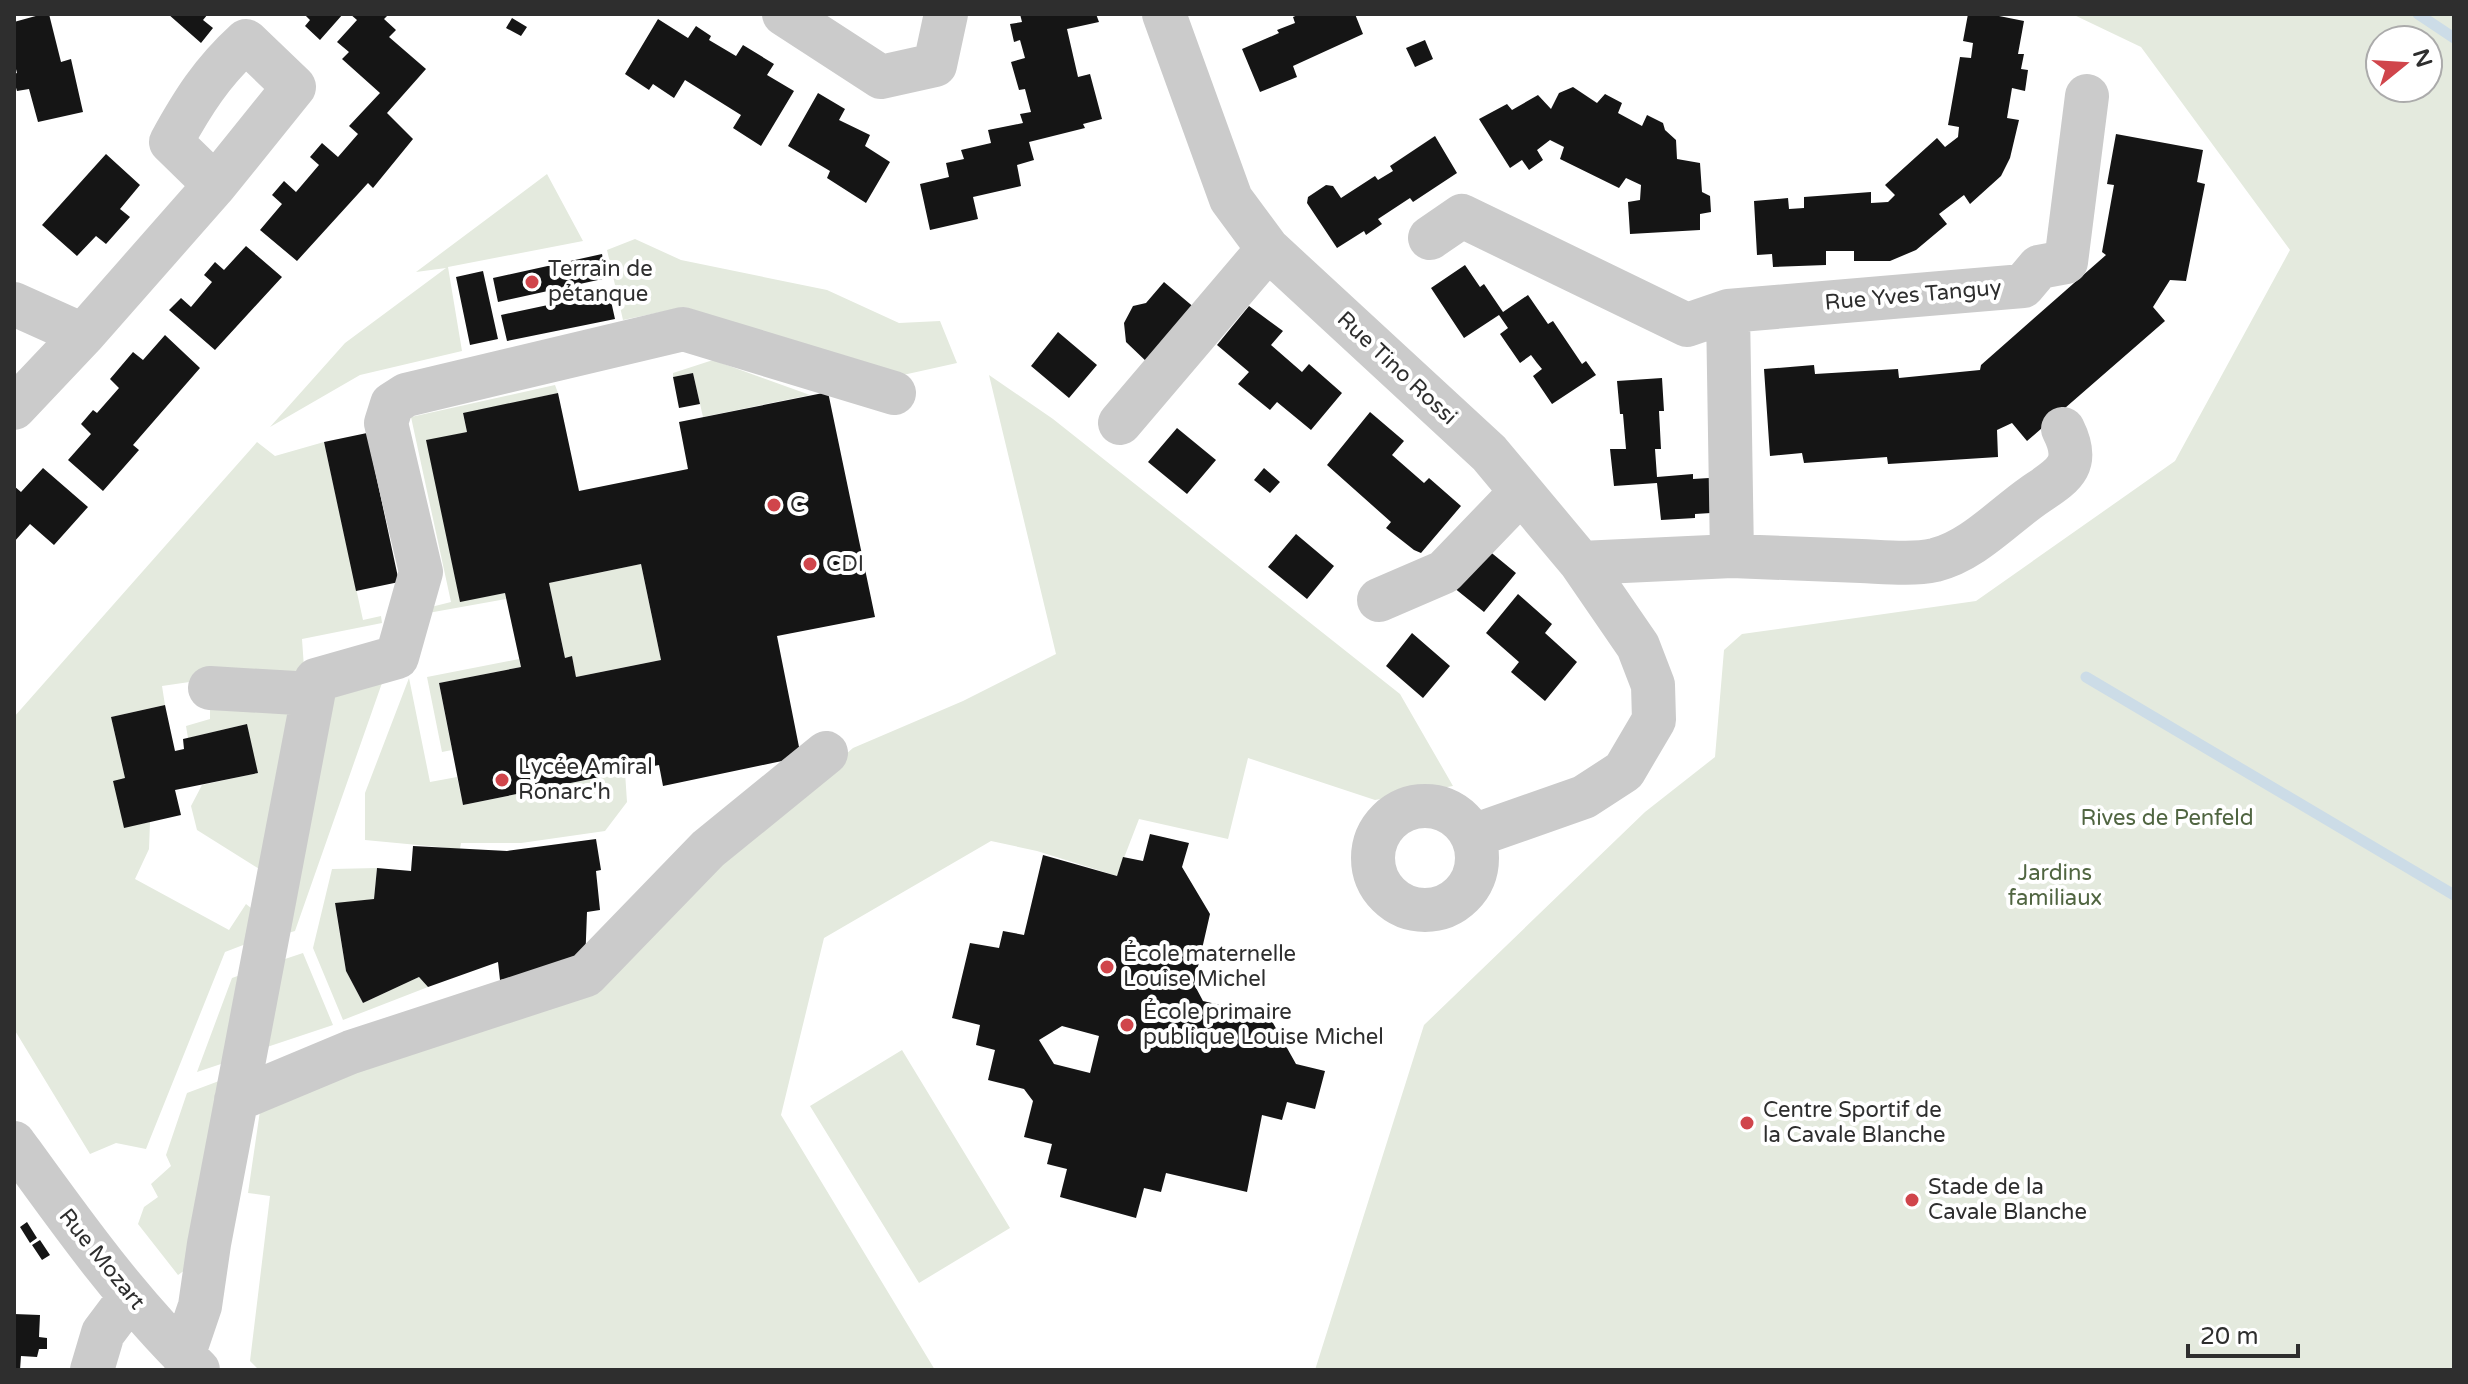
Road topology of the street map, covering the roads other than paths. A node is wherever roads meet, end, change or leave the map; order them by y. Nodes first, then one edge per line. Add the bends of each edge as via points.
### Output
1 (784, 14) edge
2 (946, 14) edge
3 (1164, 14) edge
4 (2087, 96) dead end
5 (215, 185) dead end
6 (1430, 238) dead end
7 (1268, 249) junction
8 (14, 304) edge
9 (1728, 311) junction
10 (83, 335) junction
11 (894, 393) dead end
12 (14, 408) edge
13 (1120, 423) dead end
14 (2063, 429) dead end
15 (1521, 492) junction
16 (1732, 556) junction
17 (1581, 563) junction
18 (1379, 600) dead end
19 (210, 688) dead end
20 (313, 694) junction
21 (826, 753) dead end
22 (1473, 836) dead end
23 (236, 1100) junction
24 (14, 1143) edge
25 (130, 1297) junction
26 (190, 1363) edge
27 (92, 1370) edge

1 - 2 street via 881,77 935,65
3 - 7 street, Rue Tino Rossi via 1231,199
4 - 9 street, Rue Yves Tanguy via 2066,262 2039,267 2023,286
5 - 10 street
6 - 9 street, Rue Yves Tanguy via 1462,216 1687,325
7 - 13 street
7 - 15 street, Rue Tino Rossi via 1489,453
8 - 10 street
9 - 16 street
10 - 12 street
11 - 20 street via 683,329 406,395 392,404 386,423 421,572 397,657 316,680
14 - 16 street via 2072,447 2069,467 1974,542 1936,560
15 - 17 street, Rue Tino Rossi
15 - 18 street via 1444,572
16 - 17 street
17 - 22 street, Rue Tino Rossi via 1638,646 1653,685 1654,720 1624,771 1584,797
19 - 20 street
20 - 23 street
21 - 23 street via 708,849 586,975 351,1052
23 - 26 street
24 - 25 street, Rue Mozart
25 - 26 street, Rue Mozart
25 - 27 street via 103,1333

